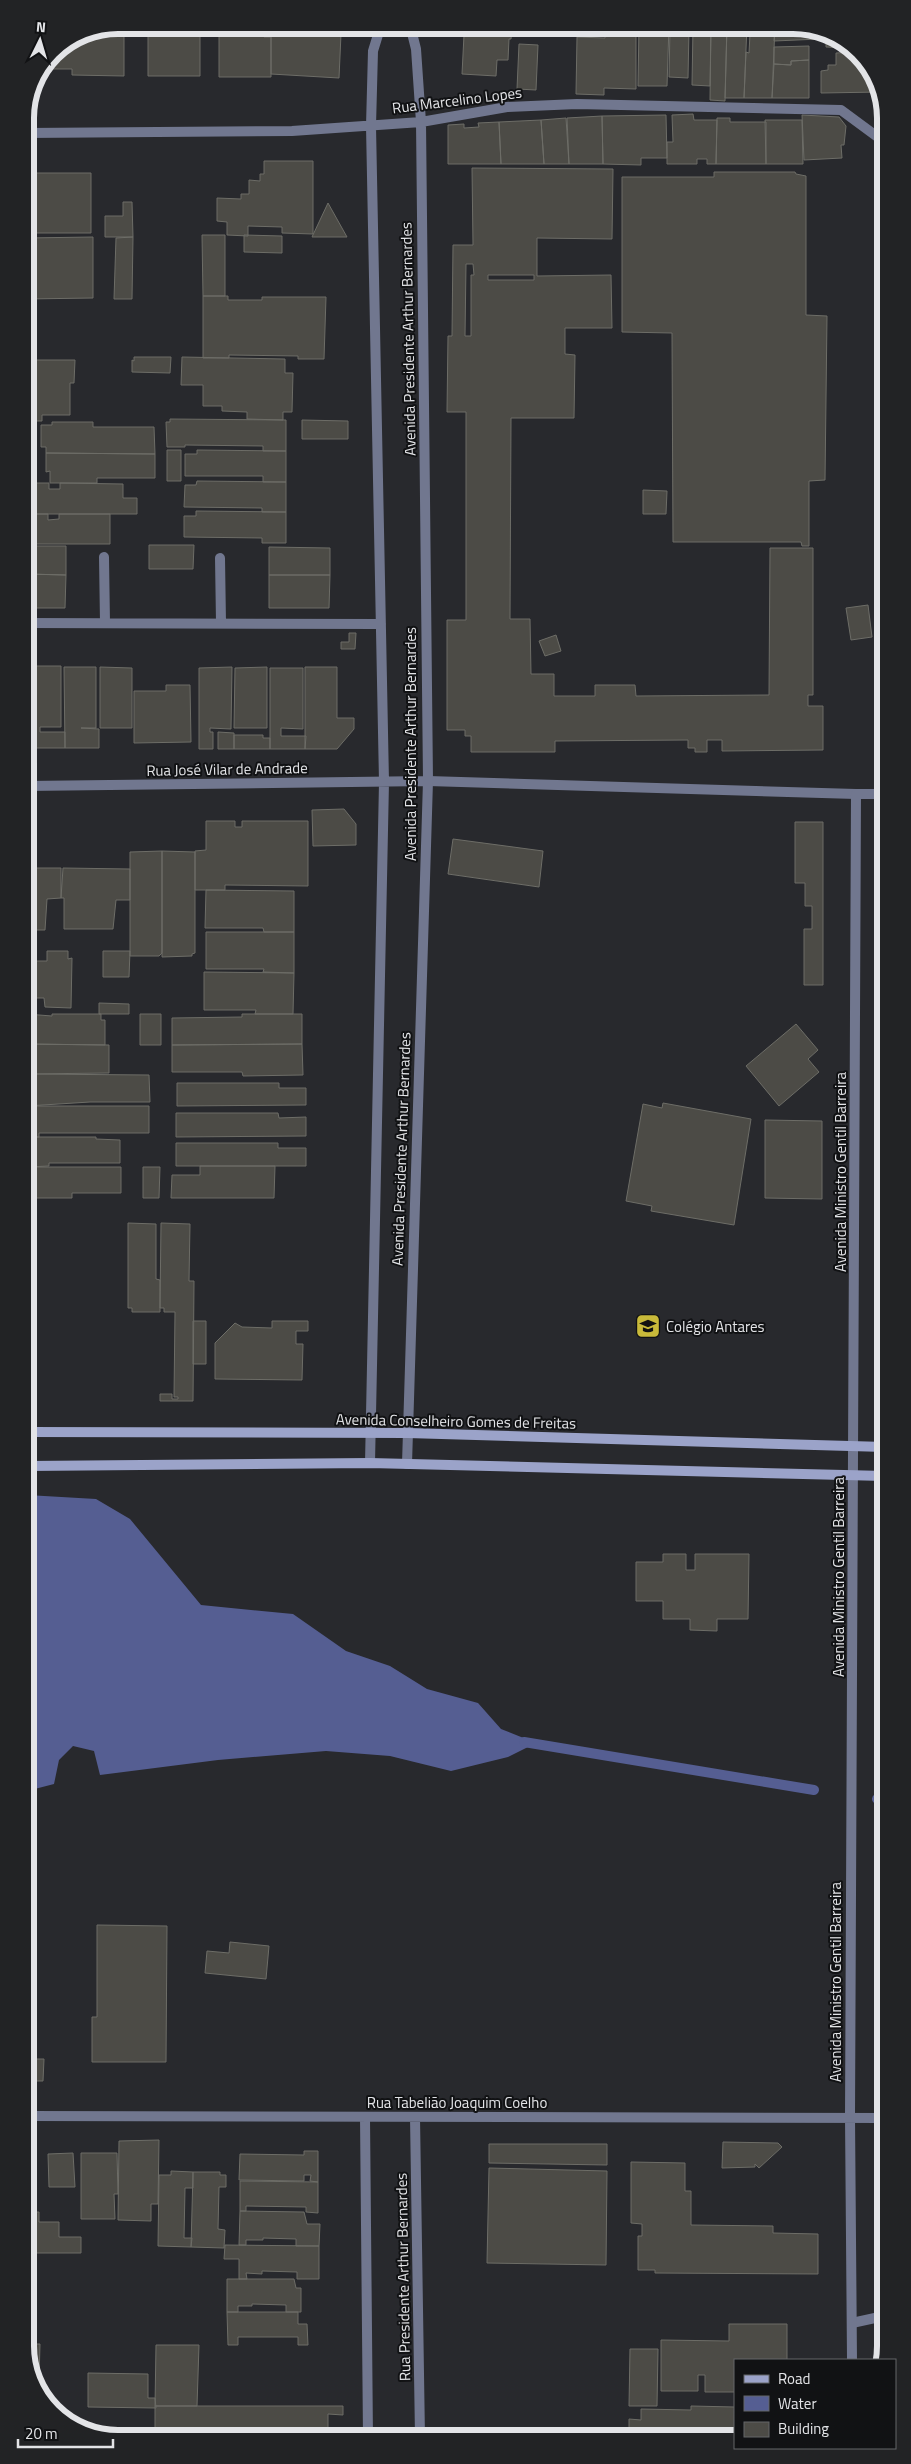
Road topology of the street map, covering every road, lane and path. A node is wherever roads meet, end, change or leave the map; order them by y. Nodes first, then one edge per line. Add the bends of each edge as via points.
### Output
1 (379, 34) edge
2 (412, 34) edge
3 (420, 122) junction
4 (371, 126) junction
5 (34, 133) edge
6 (877, 136) edge
7 (104, 558) dead end
8 (220, 558) dead end
9 (34, 623) edge
10 (105, 623) junction
11 (220, 623) junction
12 (381, 624) junction
13 (428, 781) junction
14 (384, 782) junction
15 (34, 786) edge
16 (856, 794) junction
17 (877, 794) edge
18 (34, 1432) edge
19 (406, 1433) junction
20 (370, 1434) junction
21 (854, 1445) junction
22 (877, 1446) edge
23 (370, 1463) junction
24 (407, 1464) junction
25 (34, 1466) edge
26 (853, 1475) junction
27 (877, 1476) edge
28 (34, 2116) edge
29 (415, 2116) junction
30 (365, 2117) junction
31 (850, 2117) junction
32 (877, 2118) edge
33 (877, 2318) edge
34 (852, 2323) junction
35 (852, 2359) edge
36 (368, 2430) edge
37 (420, 2430) edge

1 - 4 street, Avenida Presidente Arthur Bernardes via 374,51
2 - 3 street, Avenida Presidente Arthur Bernardes
3 - 4 street, Rua Marcelino Lopes
3 - 6 street, Rua Marcelino Lopes via 507,107 577,104 823,109 841,110
3 - 13 street, Avenida Presidente Arthur Bernardes
4 - 5 street, Rua Marcelino Lopes via 292,131
4 - 12 street, Avenida Presidente Arthur Bernardes
7 - 10 street
8 - 11 street
9 - 10 street
10 - 11 street
11 - 12 street
12 - 14 street, Avenida Presidente Arthur Bernardes
13 - 14 street, Rua José Vilar de Andrade
13 - 16 street, Rua José Vilar de Andrade
13 - 19 street, Avenida Presidente Arthur Bernardes
14 - 15 street, Rua José Vilar de Andrade
14 - 20 street, Avenida Presidente Arthur Bernardes
16 - 17 street
16 - 21 street, Avenida Ministro Gentil Barreira
18 - 20 street, Avenida Conselheiro Gomes de Freitas
19 - 20 street, Avenida Conselheiro Gomes de Freitas
19 - 21 street, Avenida Conselheiro Gomes de Freitas
19 - 24 street, Avenida Presidente Arthur Bernardes
20 - 23 street, Avenida Presidente Arthur Bernardes
21 - 22 street, Avenida Conselheiro Gomes de Freitas
21 - 26 street, Avenida Ministro Gentil Barreira
23 - 24 street
23 - 25 street
24 - 26 street
26 - 27 street
26 - 31 street, Avenida Ministro Gentil Barreira
28 - 30 street, Rua Tabelião Joaquim Coelho
29 - 30 street, Rua Tabelião Joaquim Coelho
29 - 31 street, Rua Tabelião Joaquim Coelho
29 - 37 street, Rua Presidente Arthur Bernardes
30 - 36 street
31 - 32 street, Rua Tabelião Joaquim Coelho
31 - 34 street, Avenida Ministro Gentil Barreira
33 - 34 street
34 - 35 street, Avenida Ministro Gentil Barreira

